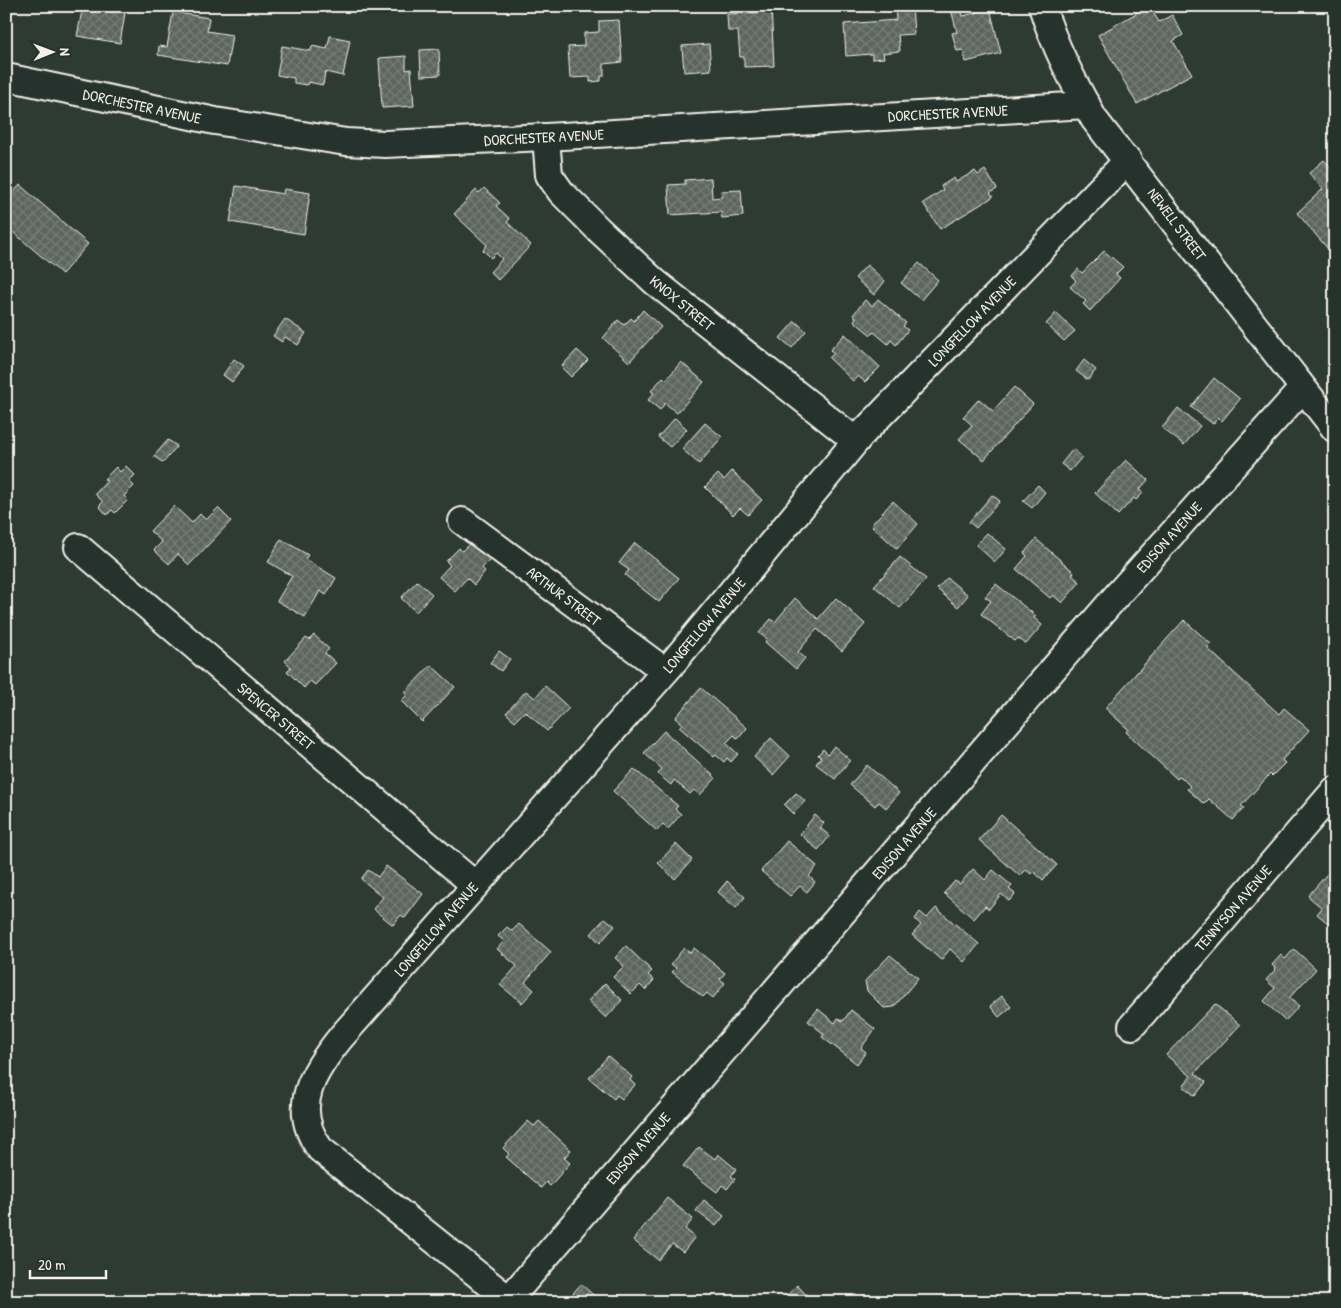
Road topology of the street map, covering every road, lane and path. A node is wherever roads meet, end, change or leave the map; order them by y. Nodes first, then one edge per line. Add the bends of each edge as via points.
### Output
1 (1042, 6) edge
2 (6, 77) edge
3 (1087, 106) junction
4 (546, 137) junction
5 (1128, 160) junction
6 (1302, 389) junction
7 (1335, 429) edge
8 (856, 441) junction
9 (462, 521) dead end
10 (78, 547) dead end
11 (665, 672) junction
12 (1335, 790) edge
13 (475, 885) junction
14 (1132, 1026) dead end
15 (510, 1300) edge

1 - 3 street, NEWELL STREET via 1063,60
2 - 4 street, DORCHESTER AVENUE via 215,121 346,142 385,144
3 - 4 street, DORCHESTER AVENUE
3 - 5 street, NEWELL STREET via 1094,120
4 - 8 street, KNOX STREET via 549,175 561,192 655,282
5 - 6 street, NEWELL STREET
5 - 8 street, LONGFELLOW AVENUE
6 - 7 street, NEWELL STREET
6 - 15 street, EDISON AVENUE via 1118,594
8 - 11 street, LONGFELLOW AVENUE
9 - 11 street, ARTHUR STREET
10 - 13 street, SPENCER STREET
11 - 13 street, LONGFELLOW AVENUE
12 - 14 street, TENNYSON AVENUE
13 - 15 street, LONGFELLOW AVENUE via 326,1057 311,1083 306,1108 311,1136 326,1155

